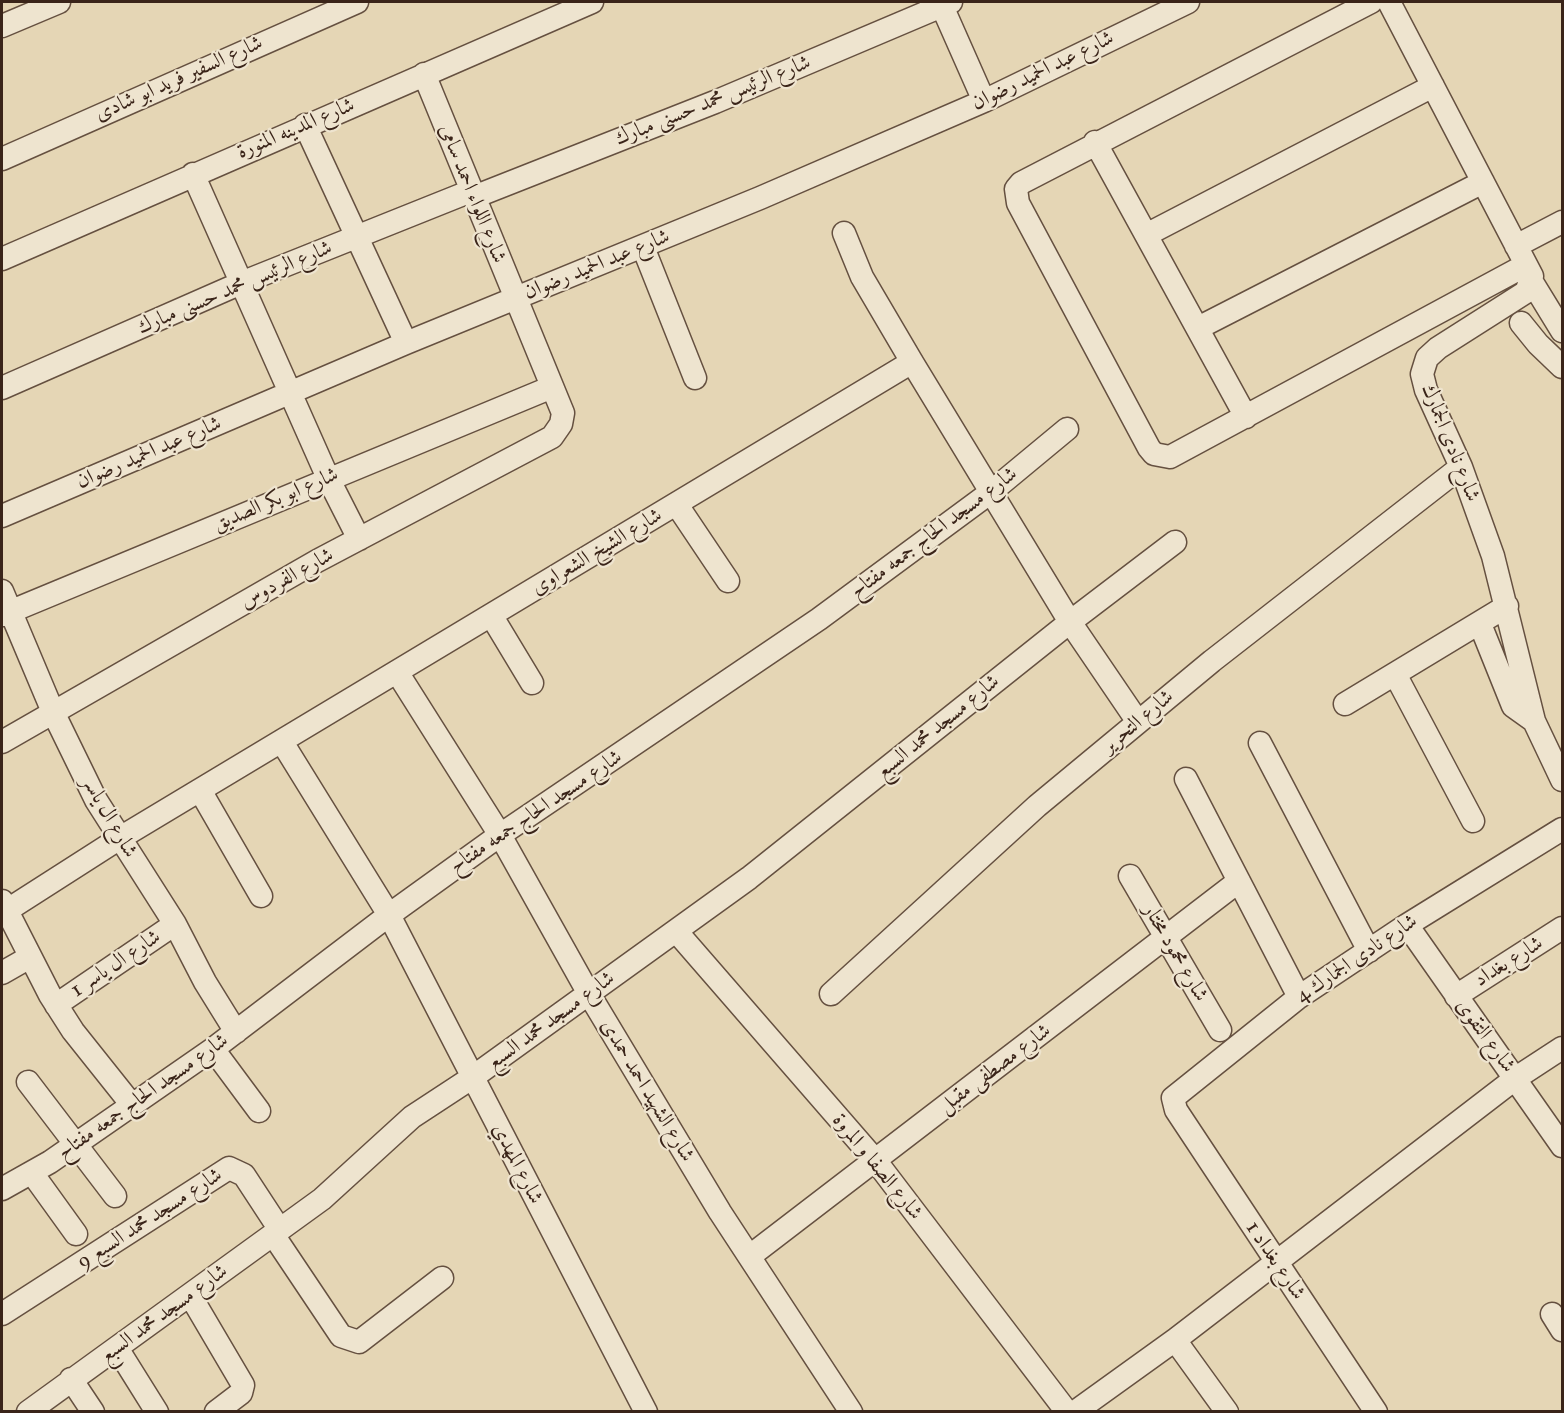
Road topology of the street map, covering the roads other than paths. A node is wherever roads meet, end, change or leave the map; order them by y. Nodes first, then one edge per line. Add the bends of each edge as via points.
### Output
1 (59, 2) edge
2 (357, 2) edge
3 (592, 2) edge
4 (1188, 2) edge
5 (1371, 2) edge
6 (1389, 2) edge
7 (947, 4) edge
8 (2, 27) edge
9 (424, 74) junction
10 (1433, 86) junction
11 (984, 101) junction
12 (305, 125) junction
13 (1095, 142) junction
14 (2, 159) edge
15 (193, 174) junction
16 (1483, 182) junction
17 (472, 194) junction
18 (1563, 222) edge
19 (844, 233) dead end
20 (1146, 234) junction
21 (356, 238) junction
22 (643, 247) junction
23 (2, 259) edge
24 (1525, 264) junction
25 (241, 283) junction
26 (515, 299) junction
27 (1521, 323) dead end
28 (1198, 328) junction
29 (1563, 331) edge
30 (406, 343) junction
31 (912, 362) junction
32 (1563, 367) edge
33 (695, 378) dead end
34 (552, 387) junction
35 (2, 388) edge
36 (290, 392) junction
37 (563, 412) joint
38 (1246, 417) junction
39 (1067, 429) dead end
40 (1461, 467) junction
41 (328, 478) junction
42 (991, 492) junction
43 (677, 505) junction
44 (2, 516) edge
45 (359, 539) junction
46 (1175, 542) dead end
47 (728, 581) dead end
48 (5, 606) edge
49 (1507, 606) junction
50 (491, 615) junction
51 (1070, 622) junction
52 (1480, 624) junction
53 (397, 672) junction
54 (1395, 674) junction
55 (531, 683) dead end
56 (1345, 704) dead end
57 (53, 712) junction
58 (1534, 721) junction
59 (1138, 722) junction
60 (2, 742) edge
61 (282, 742) junction
62 (1260, 743) dead end
63 (1186, 779) dead end
64 (1563, 780) edge
65 (201, 792) junction
66 (1473, 821) dead end
67 (1563, 829) edge
68 (500, 835) junction
69 (120, 838) junction
70 (1130, 876) dead end
71 (1239, 881) junction
72 (261, 896) dead end
73 (4, 906) edge
74 (389, 915) junction
75 (175, 924) junction
76 (1407, 925) junction
77 (1563, 928) edge
78 (676, 931) junction
79 (1166, 938) junction
80 (1369, 951) junction
81 (30, 957) junction
82 (2, 973) edge
83 (589, 994) junction
84 (831, 994) dead end
85 (1456, 996) junction
86 (1299, 997) junction
87 (56, 1005) junction
88 (1220, 1030) dead end
89 (236, 1032) junction
90 (1563, 1048) edge
91 (213, 1049) junction
92 (473, 1077) junction
93 (1516, 1078) junction
94 (27, 1082) dead end
95 (132, 1105) junction
96 (1176, 1110) joint
97 (259, 1111) dead end
98 (75, 1145) junction
99 (1563, 1146) edge
100 (875, 1160) junction
101 (32, 1173) junction
102 (2, 1189) edge
103 (115, 1196) dead end
104 (277, 1233) junction
105 (76, 1234) dead end
106 (750, 1256) junction
107 (1275, 1261) junction
108 (442, 1278) dead end
109 (190, 1295) junction
110 (2, 1314) edge
111 (1175, 1340) junction
112 (117, 1348) junction
113 (71, 1379) junction
114 (31, 1411) edge
115 (93, 1412) edge
116 (157, 1412) edge
117 (216, 1412) edge
118 (646, 1412) edge
119 (851, 1412) edge
120 (1067, 1412) edge
121 (1076, 1412) edge
122 (1227, 1412) edge
123 (1376, 1412) edge

1 - 8 street
2 - 14 street, شارع السفير فريد ابو شادى
3 - 9 street, شارع المدينه المنورة
4 - 11 street, شارع عبد الحميد رضوان
5 - 13 street
6 - 10 street
7 - 11 street
7 - 17 street, شارع الرئيس محمد حسنى مبارك via 715,102
9 - 12 street, شارع المدينه المنورة
9 - 17 street, شارع اللواء احمد سامى
10 - 16 street
10 - 20 street
11 - 22 street, شارع عبد الحميد رضوان
12 - 15 street, شارع المدينه المنورة
12 - 21 street
13 - 20 street
13 - 38 street via 1021,183 1016,196 1149,448 1154,454 1170,457
15 - 23 street, شارع المدينه المنورة
15 - 25 street
16 - 24 street
16 - 28 street
17 - 21 street, شارع الرئيس محمد حسنى مبارك
17 - 26 street, شارع اللواء احمد سامى
18 - 24 street
19 - 31 street via 862,278
20 - 28 street
21 - 25 street, شارع الرئيس محمد حسنى مبارك
21 - 30 street
22 - 26 street, شارع عبد الحميد رضوان
22 - 33 street
24 - 29 street
24 - 38 street
24 - 40 street, شارع نادى الجمارك via 1526,292 1427,358 1422,374 1426,390
25 - 35 street, شارع الرئيس محمد حسنى مبارك
25 - 36 street
26 - 30 street, شارع عبد الحميد رضوان
26 - 34 street, شارع اللواء احمد سامى
27 - 32 street
28 - 38 street
30 - 36 street, شارع عبد الحميد رضوان
31 - 42 street
31 - 43 street, شارع الشيخ الشعراوى
34 - 37 street, شارع اللواء احمد سامى
34 - 41 street, شارع ابو بكر الصديق
36 - 41 street
36 - 44 street, شارع عبد الحميد رضوان
37 - 45 street, شارع الفردوس via 561,424 552,437
39 - 42 street, شارع مسجد الحاج جمعه مفتاح
40 - 49 street, شارع نادى الجمارك
40 - 59 street, شارع التحرير
41 - 45 street
41 - 48 street, شارع ابو بكر الصديق
42 - 51 street
42 - 68 street, شارع مسجد الحاج جمعه مفتاح via 741,674
43 - 47 street
43 - 50 street, شارع الشيخ الشعراوى
45 - 57 street, شارع الفردوس
46 - 51 street, شارع مسجد محمد السبع
48 - 57 street, شارع ال ياسر
49 - 52 street
49 - 58 street, شارع نادى الجمارك
50 - 53 street, شارع الشيخ الشعراوى
50 - 55 street
51 - 59 street
51 - 78 street, شارع مسجد محمد السبع via 749,878
52 - 54 street
52 - 58 street via 1513,706
53 - 61 street, شارع الشيخ الشعراوى
53 - 68 street, شارع الشهيد احمد حمدى
54 - 56 street
54 - 66 street
57 - 60 street, شارع الفردوس
57 - 69 street, شارع ال ياسر via 96,800
58 - 64 street, شارع نادى الجمارك
59 - 84 street, شارع التحرير via 1037,806
61 - 65 street, شارع الشيخ الشعراوى
61 - 74 street
62 - 80 street
63 - 71 street
65 - 69 street, شارع الشيخ الشعراوى
65 - 72 street
67 - 76 street, شارع نادى الجمارك 4
68 - 74 street, شارع مسجد الحاج جمعه مفتاح
68 - 83 street, شارع الشهيد احمد حمدى
69 - 73 street, شارع الشيخ الشعراوى
69 - 75 street, شارع ال ياسر
70 - 79 street, شارع محمود مختار
71 - 79 street, شارع مصطفى مقبل
71 - 86 street
73 - 81 street
74 - 89 street, شارع مسجد الحاج جمعه مفتاح
74 - 92 street, شارع المهدي
75 - 87 street, شارع ال ياسر 1
75 - 89 street, شارع ال ياسر
76 - 80 street, شارع نادى الجمارك 4
76 - 85 street, شارع التقوى
77 - 85 street, شارع بغداد
78 - 83 street, شارع مسجد محمد السبع
78 - 100 street, شارع الصفا و المروة
79 - 88 street, شارع محمود مختار
79 - 100 street, شارع مصطفى مقبل
80 - 86 street, شارع نادى الجمارك 4
81 - 82 street
81 - 87 street
83 - 92 street, شارع مسجد محمد السبع
83 - 106 street, شارع الشهيد احمد حمدى
85 - 93 street, شارع التقوى
86 - 96 street, شارع نادى الجمارك 4 via 1177,1093 1172,1104
87 - 95 street
89 - 91 street, شارع مسجد الحاج جمعه مفتاح
90 - 93 street
91 - 95 street, شارع مسجد الحاج جمعه مفتاح
91 - 97 street
92 - 104 street, شارع مسجد محمد السبع via 412,1118 322,1199
92 - 118 street, شارع المهدي
93 - 99 street, شارع التقوى
93 - 107 street
94 - 98 street
95 - 98 street, شارع مسجد الحاج جمعه مفتاح
96 - 107 street, شارع بغداد 1
98 - 101 street, شارع مسجد الحاج جمعه مفتاح
98 - 103 street
100 - 106 street, شارع مصطفى مقبل
100 - 120 street, شارع الصفا و المروة
101 - 102 street, شارع مسجد الحاج جمعه مفتاح
101 - 105 street
104 - 108 street via 341,1336 350,1340 359,1342
104 - 109 street, شارع مسجد محمد السبع
104 - 110 street, شارع مسجد محمد السبع 9 via 243,1175 229,1168
106 - 119 street, شارع الشهيد احمد حمدى
107 - 111 street
107 - 123 street, شارع بغداد 1
109 - 112 street, شارع مسجد محمد السبع
109 - 117 street via 243,1389
111 - 121 street
111 - 122 street
112 - 113 street, شارع مسجد محمد السبع
112 - 116 street
113 - 114 street, شارع مسجد محمد السبع
113 - 115 street

